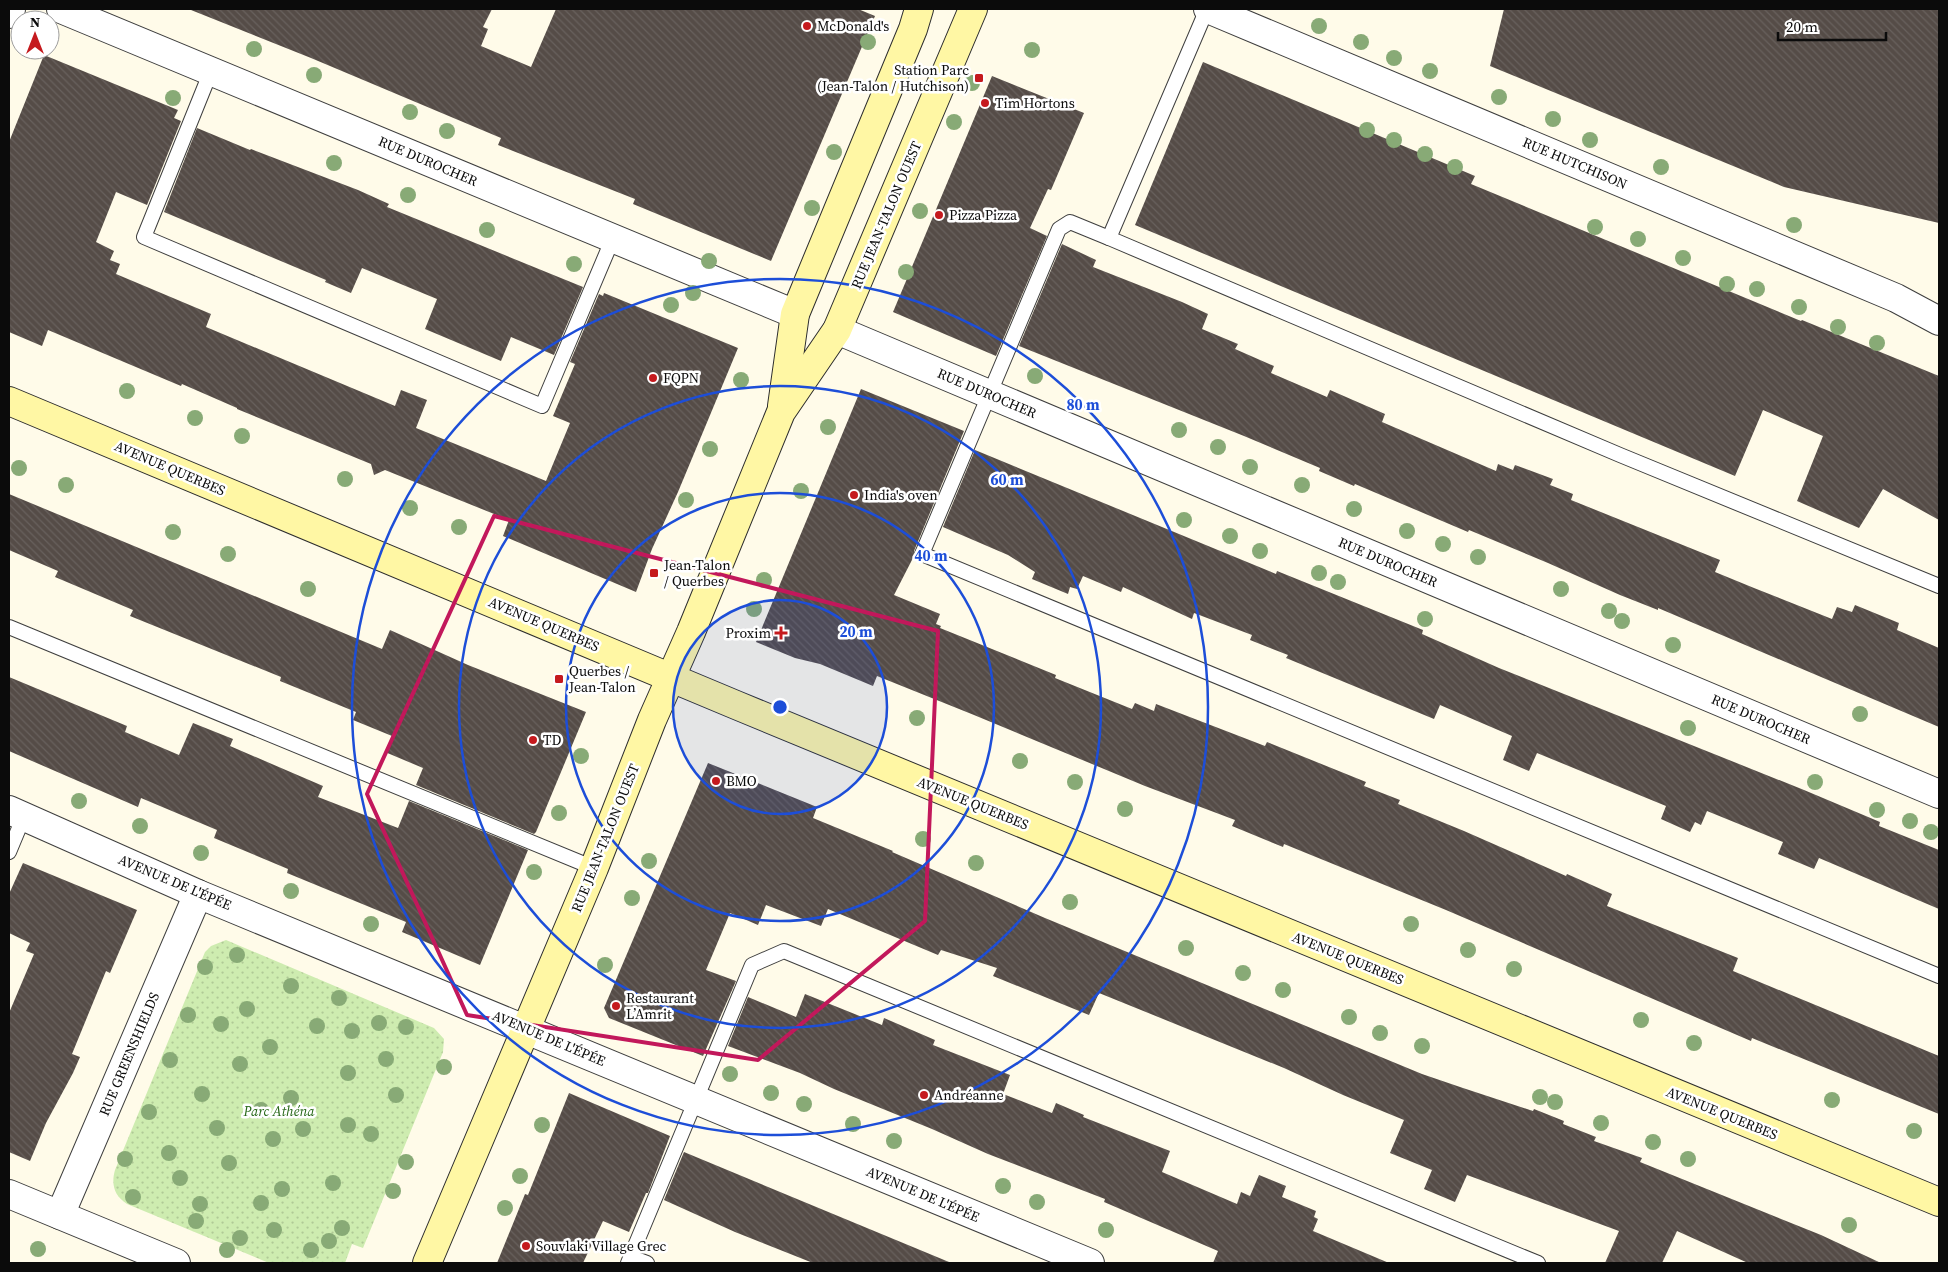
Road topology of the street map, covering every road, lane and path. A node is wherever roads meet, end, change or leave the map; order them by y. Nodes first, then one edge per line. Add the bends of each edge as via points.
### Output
1 (11, 9) edge
2 (62, 9) edge
3 (919, 9) edge
4 (973, 9) edge
5 (1208, 9) edge
6 (9, 14) edge
7 (211, 71) junction
8 (613, 238) junction
9 (1109, 238) junction
10 (795, 314) junction
11 (1939, 320) edge
12 (837, 330) junction
13 (990, 394) junction
14 (9, 401) edge
15 (781, 412) junction
16 (1939, 586) edge
17 (9, 627) edge
18 (671, 677) junction
19 (1939, 794) edge
20 (16, 813) edge
21 (9, 852) edge
22 (594, 868) junction
23 (198, 894) junction
24 (1939, 976) edge
25 (526, 1028) junction
26 (696, 1100) junction
27 (9, 1194) edge
28 (1939, 1202) edge
29 (60, 1215) junction
30 (630, 1260) edge
31 (176, 1263) edge
32 (427, 1263) edge
33 (647, 1263) edge
34 (1090, 1263) edge
35 (1538, 1263) edge

1 - 6 street
2 - 7 street, RUE DUROCHER
3 - 10 street, RUE JEAN-TALON OUEST
4 - 12 street, RUE JEAN-TALON OUEST
5 - 9 lane
5 - 11 street, RUE HUTCHISON via 1896,298
7 - 8 street, RUE DUROCHER
7 - 8 lane via 144,237 542,406
8 - 10 street, RUE DUROCHER
9 - 13 lane via 1070,222 1059,229
9 - 16 lane via 1620,455
10 - 15 street, RUE JEAN-TALON OUEST
12 - 13 street, RUE DUROCHER
12 - 15 street, RUE JEAN-TALON OUEST
13 - 19 street, RUE DUROCHER
13 - 24 lane via 922,554
14 - 18 street, AVENUE QUERBES
15 - 18 street, RUE JEAN-TALON OUEST
17 - 22 lane
18 - 22 street, RUE JEAN-TALON OUEST
18 - 28 street, AVENUE QUERBES
20 - 21 lane
20 - 23 street, AVENUE DE L'ÉPÉE
22 - 25 street, RUE JEAN-TALON OUEST
23 - 25 street, AVENUE DE L'ÉPÉE
23 - 29 street, RUE GREENSHIELDS
25 - 26 street, AVENUE DE L'ÉPÉE
25 - 32 street, RUE JEAN-TALON OUEST
26 - 30 lane
26 - 34 street, AVENUE DE L'ÉPÉE
26 - 35 lane via 752,965 784,951
27 - 29 street
29 - 31 street
30 - 33 lane

